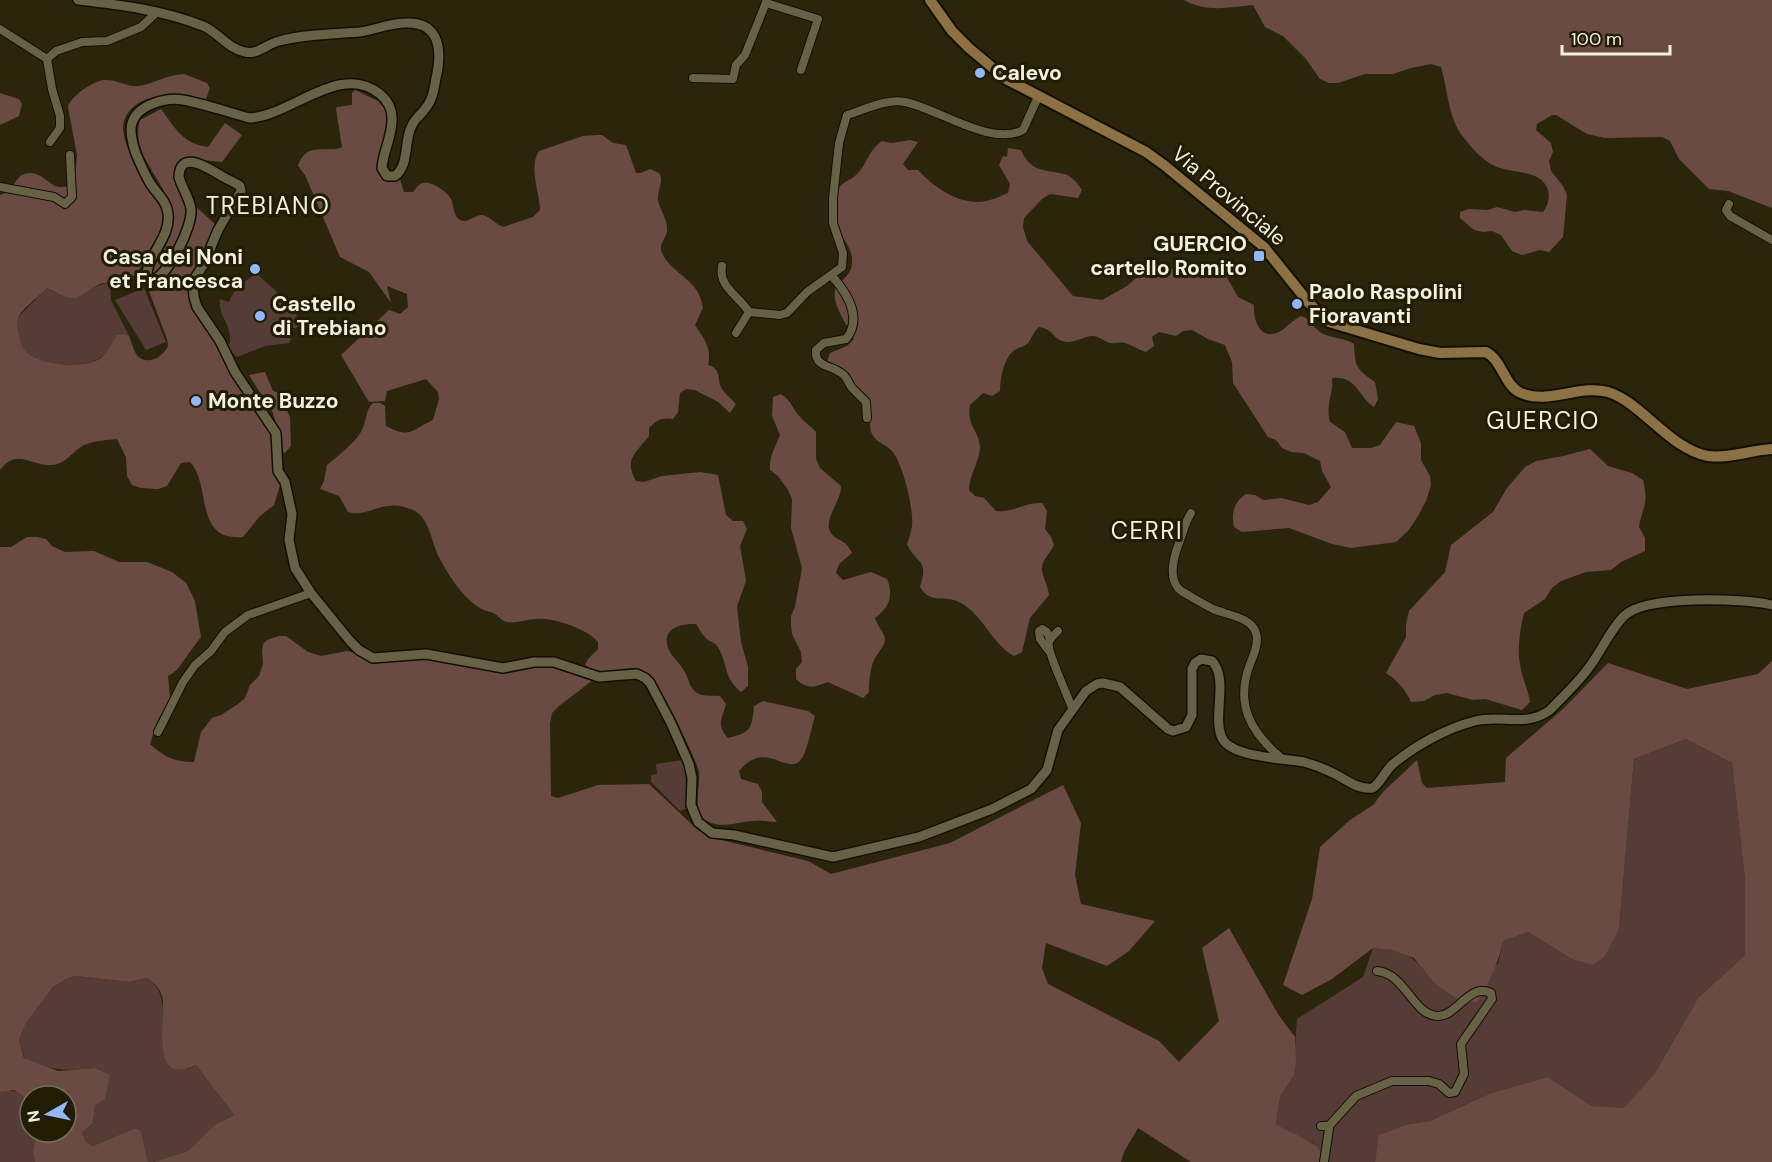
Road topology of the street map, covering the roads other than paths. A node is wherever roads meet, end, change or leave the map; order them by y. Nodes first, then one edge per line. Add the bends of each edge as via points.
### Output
1 (78, 0) edge
2 (930, 0) edge
3 (766, 1) edge
4 (156, 13) junction
5 (0, 29) edge
6 (47, 59) junction
7 (801, 70) dead end
8 (693, 78) dead end
9 (1038, 97) junction
10 (50, 142) dead end
11 (70, 155) dead end
12 (0, 187) edge
13 (1728, 204) dead end
14 (1772, 240) edge
15 (722, 266) dead end
16 (832, 276) junction
17 (749, 312) junction
18 (736, 333) dead end
19 (867, 418) dead end
20 (1772, 449) edge
21 (1191, 513) dead end
22 (311, 593) junction
23 (1772, 605) edge
24 (1058, 631) dead end
25 (1050, 639) junction
26 (1048, 650) junction
27 (1072, 708) junction
28 (158, 732) dead end
29 (1280, 758) junction
30 (1377, 971) dead end
31 (1324, 1162) edge

1 - 4 street
2 - 9 main road, Via Provinciale via 952,31 985,63
3 - 7 street via 818,19
3 - 8 street via 733,79
4 - 6 street via 141,27 107,41 82,42 56,51
4 - 22 street via 201,25 237,50 249,53 277,42 404,23 423,26 434,34 440,46 432,98 411,126 403,165 392,176 385,175 382,168 391,108 375,90 359,84 330,87 258,118 181,99 157,103 139,112 130,129 136,154 165,202 169,223 149,265 147,278 151,281 163,273 190,224 191,207 179,177 185,165 202,164 240,186 241,191 195,278 194,297 235,372 276,433 278,471 285,482 292,514 289,540 295,568
5 - 6 street
6 - 10 street via 60,116 60,128
9 - 16 street via 1023,130 1016,133 995,134 975,129 904,102 886,103 847,115 839,143 833,198 833,223 844,260
9 - 20 main road, Via Provinciale via 1164,165 1264,248 1329,322 1419,349 1440,353 1486,352 1515,390 1526,395 1607,392 1697,453 1717,457
11 - 12 street via 72,197 65,204 54,197
13 - 14 street via 1730,216
15 - 17 street via 727,287
16 - 17 street via 807,292 787,313
16 - 19 street via 852,306 852,323 846,339 824,343 816,350 816,357 822,365 844,375 866,402
17 - 18 street
21 - 29 street via 1174,560 1174,579 1179,589 1254,627 1256,649 1244,693 1247,716 1259,738
22 - 27 street via 359,650 373,658 426,654 503,668 554,662 599,677 641,676 650,683 689,764 692,810 698,822 712,833 816,855 835,857 919,837 992,809 1031,789 1047,770 1058,730
22 - 28 street via 248,615 225,632 183,682
23 - 29 street via 1692,601 1653,603 1633,610 1618,624 1589,667 1543,716 1524,721 1487,719 1465,724 1392,764 1373,788 1351,784 1312,764
24 - 25 street
25 - 26 street
25 - 26 street via 1047,632 1039,631
26 - 27 street
27 - 29 street via 1094,685 1110,684 1128,693 1167,729 1179,730 1192,715 1192,669 1197,660 1209,660 1216,666 1223,740 1243,752
30 - 31 street via 1398,980 1418,1004 1434,1015 1452,1010 1482,990 1491,993 1492,999 1461,1044 1464,1074 1455,1092 1449,1093 1430,1081 1392,1082 1356,1096 1324,1126 1329,1135

